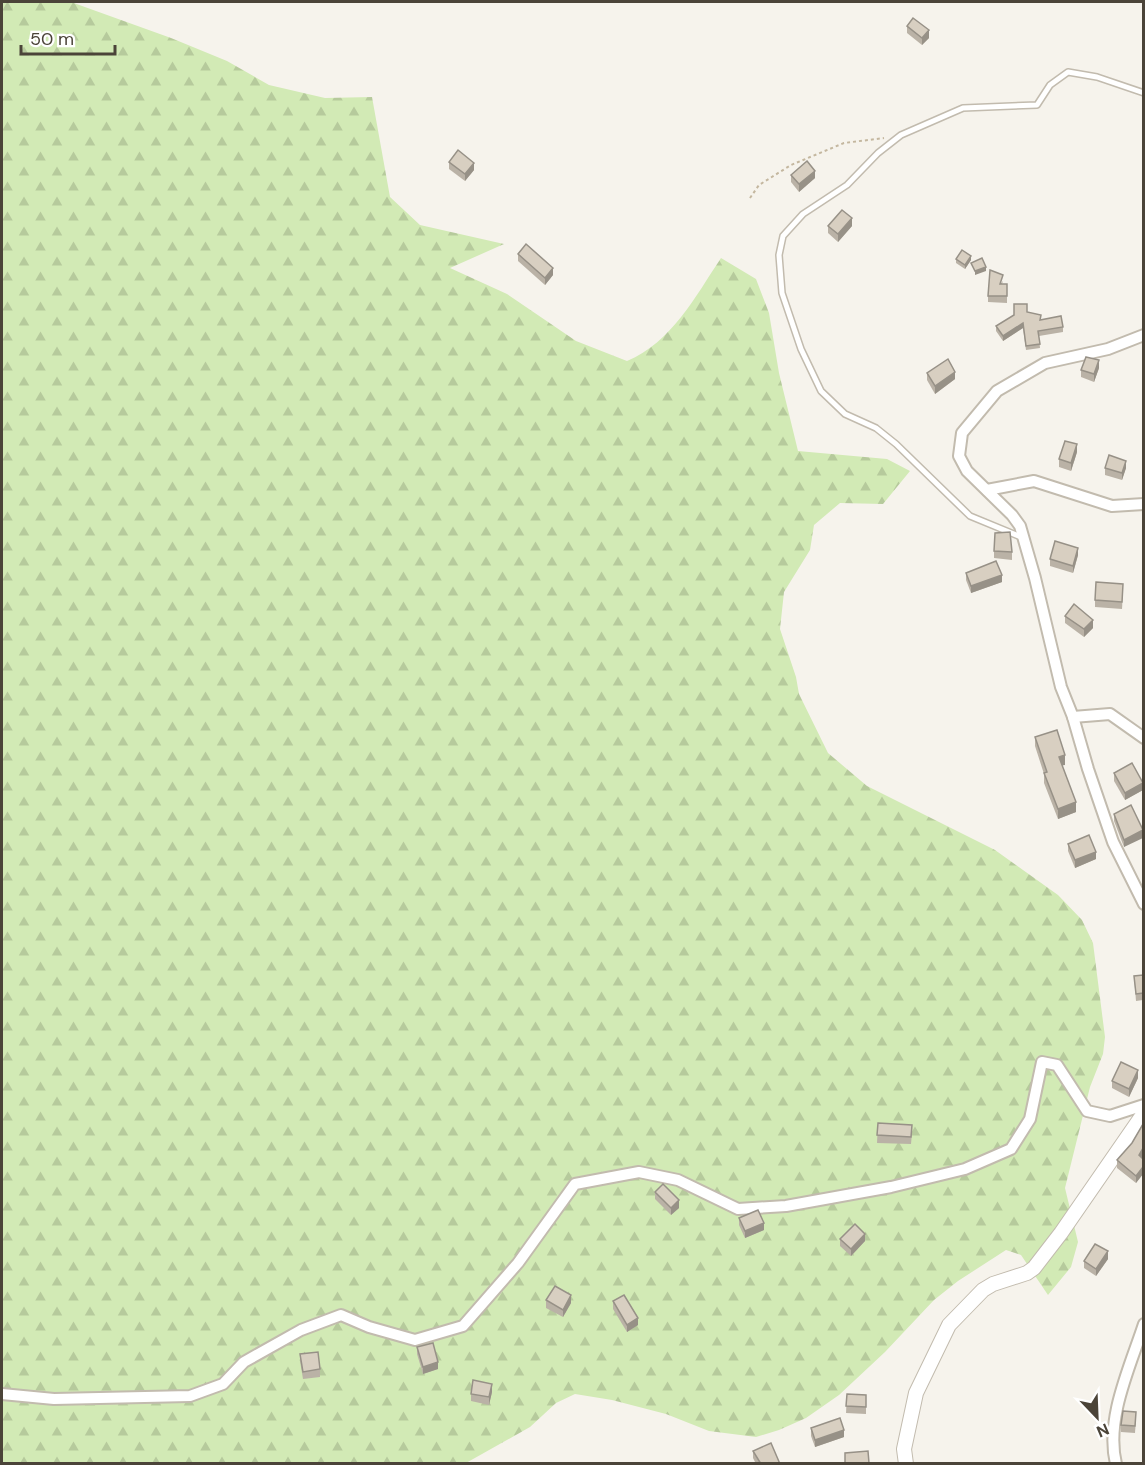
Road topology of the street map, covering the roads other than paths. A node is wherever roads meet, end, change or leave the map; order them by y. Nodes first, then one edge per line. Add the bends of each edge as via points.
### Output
1 (1143, 93) edge
2 (1143, 335) edge
3 (987, 490) junction
4 (1143, 504) edge
5 (1023, 537) junction
6 (1073, 717) junction
7 (1143, 738) edge
8 (1143, 904) edge
9 (1143, 1105) edge
10 (1143, 1113) edge
11 (1143, 1324) edge
12 (2, 1394) edge
13 (906, 1464) edge
14 (1116, 1464) edge

1 - 5 lane via 1097,77 1068,72 1050,85 1037,105 963,108 901,135 847,185 803,214 783,236 779,255 782,293 801,349 821,391 845,414 876,428 896,444 970,516
2 - 3 street via 1108,349 1045,363 997,391 966,426 960,441 959,456 966,471
3 - 4 street via 1034,481 1112,506
3 - 5 street via 1012,515
5 - 6 street via 1061,687
6 - 7 street via 1110,714
6 - 8 street via 1113,842
9 - 12 street via 1110,1116 1087,1111 1057,1065 1042,1062 1029,1119 1011,1149 964,1169 786,1206 738,1209 678,1180 639,1172 575,1184 518,1263 463,1326 415,1340 341,1315 301,1329 244,1362 223,1384 190,1396 54,1399
10 - 13 street via 1034,1268 983,1290 949,1325 916,1394 904,1449
11 - 14 street via 1113,1422

